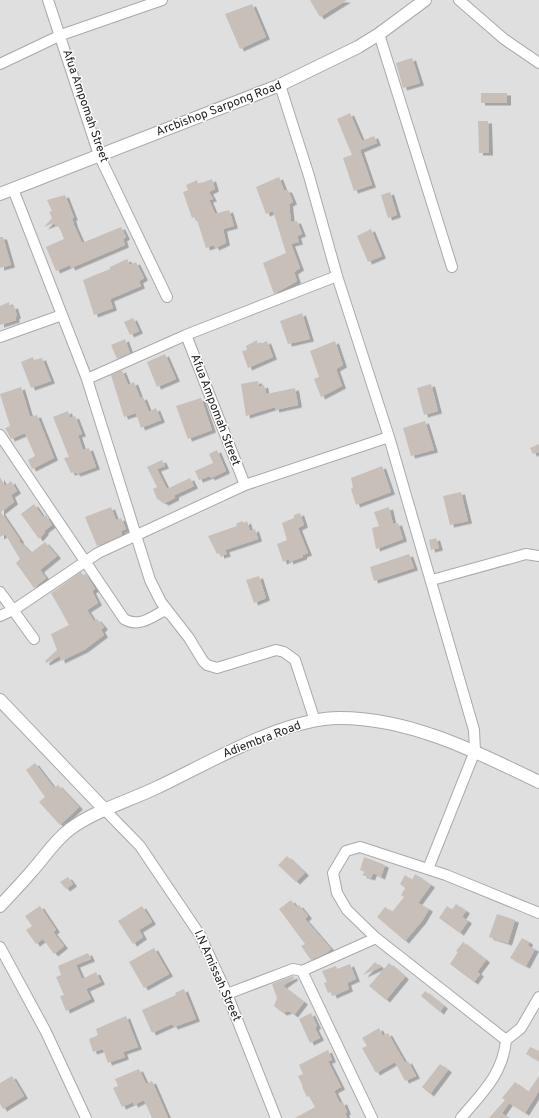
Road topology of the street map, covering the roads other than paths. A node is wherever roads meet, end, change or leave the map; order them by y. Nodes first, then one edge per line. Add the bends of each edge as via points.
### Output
1 (48, 0) edge
2 (162, 0) edge
3 (425, 0) edge
4 (459, 0) edge
5 (379, 34) junction
6 (61, 35) junction
7 (539, 63) edge
8 (0, 64) edge
9 (280, 85) junction
10 (100, 155) junction
11 (13, 189) junction
12 (0, 194) edge
13 (452, 267) dead end
14 (337, 276) junction
15 (167, 297) dead end
16 (62, 315) junction
17 (186, 335) junction
18 (0, 337) edge
19 (87, 378) junction
20 (0, 435) edge
21 (389, 437) junction
22 (245, 485) junction
23 (135, 536) junction
24 (539, 556) edge
25 (86, 562) junction
26 (432, 580) junction
27 (0, 592) edge
28 (14, 610) junction
29 (0, 616) edge
30 (172, 617) junction
31 (34, 639) dead end
32 (0, 700) edge
33 (315, 721) junction
34 (475, 751) junction
35 (539, 782) edge
36 (105, 810) junction
37 (428, 869) junction
38 (0, 906) edge
39 (539, 912) edge
40 (376, 938) junction
41 (0, 947) edge
42 (302, 971) junction
43 (227, 994) junction
44 (539, 997) edge
45 (506, 1040) junction
46 (86, 1118) edge
47 (276, 1118) edge
48 (372, 1118) edge
49 (461, 1118) edge

1 - 6 street, Afua Ampomah Street
2 - 6 street
3 - 5 street, Arcbishop Sarpong Road
4 - 7 street via 504,39
5 - 9 street, Arcbishop Sarpong Road
5 - 13 street
6 - 8 street
6 - 10 street, Afua Ampomah Street
9 - 10 street, Arcbishop Sarpong Road
9 - 14 street
10 - 11 street, Arcbishop Sarpong Road
10 - 15 street, Afua Ampomah Street
11 - 12 street, Arcbishop Sarpong Road
11 - 16 street
14 - 17 street
14 - 21 street
16 - 18 street
16 - 19 street
17 - 19 street
17 - 22 street, Afua Ampomah Street
19 - 23 street
20 - 25 street
21 - 22 street
21 - 26 street
22 - 23 street
23 - 25 street via 98,553
23 - 30 street via 155,590
24 - 26 street via 526,554
25 - 28 street
25 - 30 street via 128,622 141,623 165,610
26 - 34 street via 472,724
27 - 28 street
28 - 29 street
28 - 31 street
30 - 33 street via 203,661 213,668 276,650 294,658
32 - 36 street
33 - 34 street, Adiembra Road via 362,719 410,729
33 - 36 street, Adiembra Road via 280,731 234,750
34 - 35 street, Adiembra Road
34 - 37 street
36 - 38 street, Adiembra Road via 70,829 53,844 32,872
36 - 43 street, I.N Amissah Street via 140,846 190,919
37 - 39 street
37 - 40 street via 360,847 346,851 334,867 337,893 347,910
40 - 42 street
40 - 45 street
41 - 46 street via 46,1032
42 - 43 street via 293,969
42 - 48 street
43 - 47 street, I.N Amissah Street
44 - 45 street via 521,1028
45 - 49 street via 504,1057 495,1077

